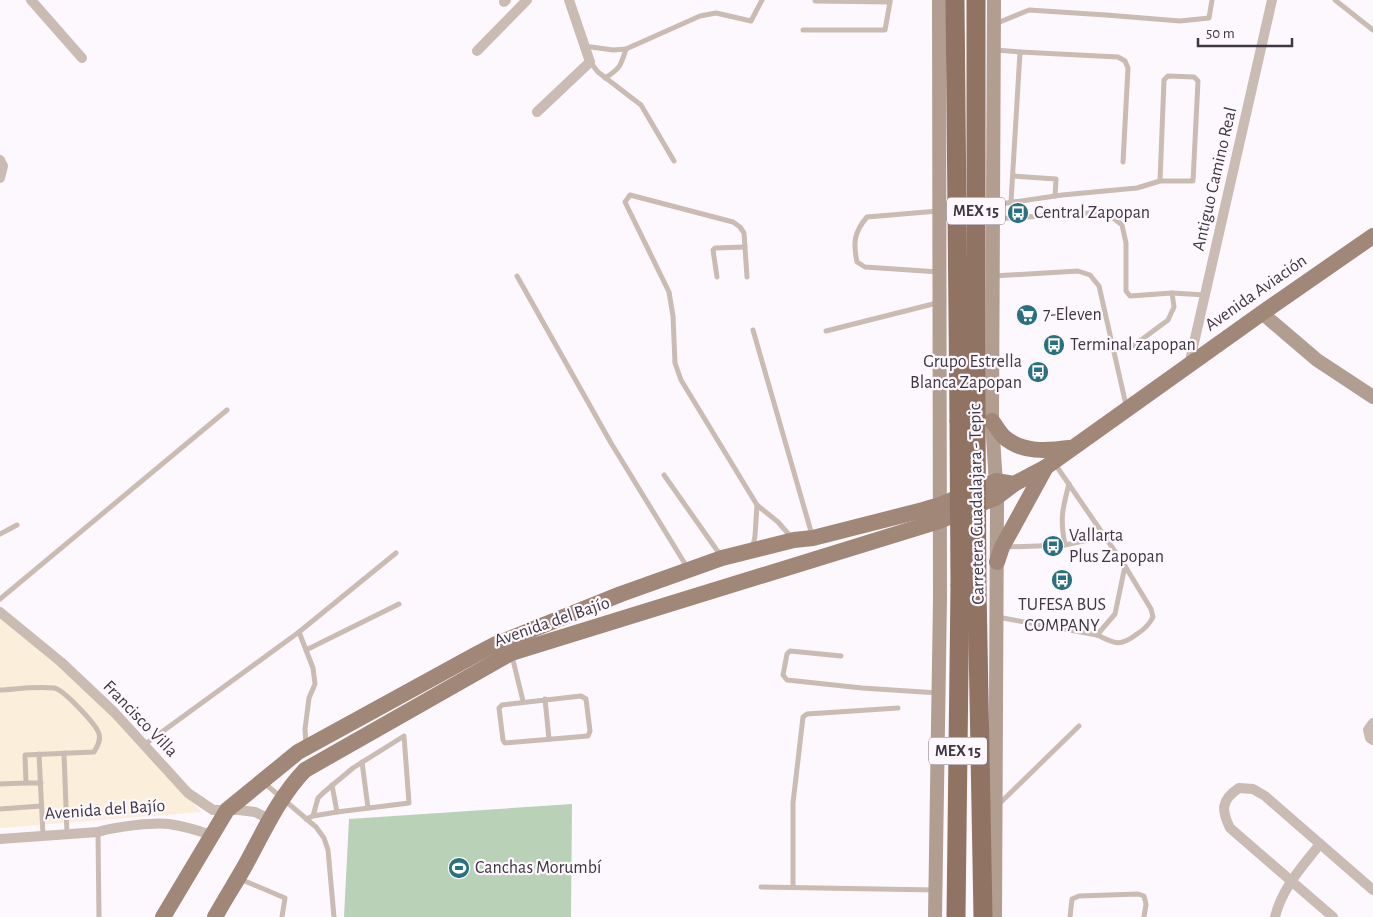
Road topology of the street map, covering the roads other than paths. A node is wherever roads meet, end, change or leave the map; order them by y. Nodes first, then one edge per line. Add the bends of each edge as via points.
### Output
1 (31, 0) edge
2 (527, 0) edge
3 (569, 0) edge
4 (762, 0) edge
5 (939, 0) edge
6 (955, 0) edge
7 (976, 0) edge
8 (994, 0) edge
9 (1212, 0) edge
10 (1272, 0) edge
11 (1335, 0) edge
12 (815, 1) edge
13 (890, 1) edge
14 (994, 24) junction
15 (803, 30) dead end
16 (1373, 30) edge
17 (584, 46) junction
18 (626, 49) junction
19 (994, 50) junction
20 (477, 51) dead end
21 (1020, 52) junction
22 (82, 58) dead end
23 (590, 62) junction
24 (605, 78) junction
25 (537, 112) dead end
26 (0, 160) edge
27 (674, 161) dead end
28 (1123, 162) dead end
29 (1013, 176) junction
30 (0, 178) edge
31 (1160, 181) junction
32 (1055, 196) junction
33 (1011, 202) junction
34 (939, 211) junction
35 (993, 212) junction
36 (1373, 237) edge
37 (745, 247) junction
38 (939, 272) junction
39 (517, 276) dead end
40 (993, 276) junction
41 (747, 277) dead end
42 (717, 278) dead end
43 (1172, 293) junction
44 (1205, 295) junction
45 (938, 302) junction
46 (1262, 313) junction
47 (753, 330) dead end
48 (826, 331) dead end
49 (1133, 346) dead end
50 (1189, 365) junction
51 (1373, 397) edge
52 (1127, 409) junction
53 (227, 410) dead end
54 (939, 418) junction
55 (975, 421) junction
56 (1071, 448) junction
57 (1050, 464) junction
58 (664, 475) dead end
59 (1069, 484) junction
60 (996, 489) junction
61 (757, 504) junction
62 (939, 513) junction
63 (16, 525) dead end
64 (0, 534) edge
65 (1106, 536) junction
66 (813, 538) junction
67 (794, 540) junction
68 (1065, 545) junction
69 (752, 551) junction
70 (396, 553) dead end
71 (1000, 555) junction
72 (722, 558) junction
73 (1125, 566) junction
74 (689, 570) junction
75 (969, 586) junction
76 (0, 599) edge
77 (940, 599) junction
78 (997, 602) junction
79 (399, 604) dead end
80 (0, 612) edge
81 (997, 617) junction
82 (299, 632) junction
83 (1096, 635) junction
84 (306, 650) junction
85 (511, 653) junction
86 (841, 656) dead end
87 (0, 690) edge
88 (938, 693) junction
89 (545, 700) junction
90 (523, 701) junction
91 (898, 708) dead end
92 (1373, 723) edge
93 (1078, 726) dead end
94 (549, 740) junction
95 (1373, 740) edge
96 (144, 745) junction
97 (306, 748) junction
98 (64, 753) junction
99 (39, 754) junction
100 (362, 762) junction
101 (263, 782) junction
102 (26, 783) junction
103 (40, 783) junction
104 (0, 784) edge
105 (332, 785) junction
106 (282, 799) junction
107 (41, 806) junction
108 (996, 807) junction
109 (368, 808) junction
110 (0, 809) edge
111 (227, 810) junction
112 (337, 812) junction
113 (313, 816) junction
114 (269, 819) junction
115 (306, 819) junction
116 (98, 832) junction
117 (67, 834) junction
118 (43, 835) junction
119 (211, 835) junction
120 (0, 839) edge
121 (1320, 844) junction
122 (238, 878) junction
123 (1290, 880) junction
124 (761, 887) dead end
125 (793, 887) junction
126 (936, 890) junction
127 (1373, 890) edge
128 (99, 917) edge
129 (163, 917) edge
130 (215, 917) edge
131 (282, 917) edge
132 (334, 917) edge
133 (935, 917) edge
134 (956, 917) edge
135 (983, 917) edge
136 (995, 917) edge
137 (1070, 917) edge
138 (1144, 917) edge
139 (1275, 917) edge
140 (1333, 917) edge

1 - 22 street
2 - 20 street
3 - 17 street
4 - 18 lane via 751,21 716,12
5 - 34 main road
6 - 55 highway, Carretera Guadalajara - Tepic / MEX 15
7 - 55 highway, Carretera Guadalajara - Tepic / MEX 15
8 - 14 main road
9 - 14 lane via 1209,18 1180,21 1028,10
10 - 44 street, Antiguo Camino Real
11 - 16 lane
12 - 13 lane
13 - 15 lane via 885,30
14 - 19 main road
17 - 18 lane
17 - 23 street
18 - 24 lane via 617,71
19 - 21 lane
19 - 35 main road
21 - 28 lane via 1126,61
21 - 29 lane
23 - 24 lane
23 - 25 street
24 - 27 lane via 641,105
26 - 30 street via 3,166
29 - 32 lane via 1056,179
29 - 33 lane
31 - 31 lane via 1190,182 1194,179 1198,81 1194,78 1168,76 1164,80
31 - 32 lane via 1137,188
32 - 33 lane
33 - 35 lane
34 - 38 main road
34 - 38 lane via 867,217 858,228 854,247 858,262 866,267
35 - 40 main road
35 - 43 lane via 1106,212 1122,225 1126,244 1126,292 1130,296
36 - 46 main road, Avenida Aviación
37 - 41 lane
37 - 42 lane via 713,250
37 - 61 lane via 744,233 733,222 630,195 626,198 625,202 668,292 673,316 675,363 681,380
38 - 45 main road
39 - 74 lane
40 - 52 lane via 1078,271 1090,275 1099,286
40 - 55 main road
43 - 44 lane
43 - 49 lane via 1174,307 1168,320
44 - 50 street, Antiguo Camino Real
45 - 48 lane
45 - 54 main road
46 - 50 main road, Avenida Aviación
46 - 51 main road via 1317,360
47 - 66 lane
50 - 52 main road, Avenida Aviación
52 - 56 main road, Avenida Aviación
53 - 76 lane
54 - 55 main road via 961,434 968,435 980,432
54 - 62 main road
55 - 56 main road via 1026,448 1037,451
55 - 60 main road
55 - 75 highway, Carretera Guadalajara - Tepic / MEX 15, bridge
56 - 57 main road, Avenida Aviación
57 - 59 lane
57 - 60 main road, Avenida Aviación via 1014,484
57 - 71 main road
58 - 72 lane
59 - 65 lane
59 - 68 lane via 1061,526
60 - 62 main road, Avenida Aviación
60 - 71 main road
61 - 67 lane
61 - 69 lane
62 - 66 main road, Avenida del Bajío
62 - 77 main road
62 - 85 main road, Avenida del Bajío
63 - 64 lane
65 - 68 lane
65 - 73 lane
66 - 67 main road, Avenida del Bajío
67 - 69 main road, Avenida del Bajío
68 - 71 lane
69 - 72 main road, Avenida del Bajío
70 - 82 lane
71 - 78 main road
72 - 74 main road, Avenida del Bajío
73 - 83 lane via 1115,614
73 - 83 lane via 1153,616 1148,626 1125,643 1110,642
74 - 97 main road, Avenida del Bajío via 494,645
75 - 134 highway, Carretera Guadalajara - Tepic / MEX 15
75 - 135 highway, Carretera Guadalajara - Tepic / MEX 15
77 - 78 main road via 957,578 972,574 979,575 990,584
77 - 88 main road
78 - 81 main road
79 - 84 lane
80 - 96 street, Francisco Villa via 61,662
81 - 83 lane
81 - 108 main road
82 - 84 lane
82 - 96 lane
84 - 97 lane via 315,684 309,698
85 - 90 lane
85 - 106 main road, Avenida del Bajío via 305,770
86 - 88 lane via 790,651 783,675 787,680
87 - 98 lane via 56,688 65,694 93,725 99,734 99,742 94,752
88 - 126 main road
89 - 90 lane
89 - 94 lane
89 - 94 lane via 581,696 586,699 590,731 588,736
90 - 94 lane via 502,704 502,740 506,743
91 - 125 lane via 807,714 803,717 794,802
92 - 95 street via 1368,730
93 - 108 lane
96 - 111 street, Francisco Villa via 188,792 213,810
97 - 101 main road, Avenida del Bajío
98 - 99 lane
98 - 117 lane
99 - 102 lane via 25,755
99 - 103 lane
100 - 105 lane
100 - 109 lane
100 - 109 lane via 404,736 408,803
101 - 106 lane
101 - 111 main road, Avenida del Bajío
102 - 103 lane
102 - 104 lane
103 - 107 lane
105 - 112 lane
105 - 113 lane via 318,798
106 - 114 main road, Avenida del Bajío
106 - 115 lane
107 - 110 lane
107 - 118 lane
108 - 136 main road
109 - 112 lane
111 - 114 street, Francisco Villa via 255,812
111 - 119 main road, Avenida del Bajío
112 - 113 lane
113 - 115 lane
114 - 122 main road, Avenida del Bajío
115 - 132 lane via 324,838 328,850
116 - 117 street, Avenida del Bajío
116 - 119 street, Avenida del Bajío via 166,824
116 - 128 lane
117 - 118 street, Avenida del Bajío
118 - 120 street, Avenida del Bajío
119 - 129 main road, Avenida del Bajío
121 - 123 street
121 - 123 street via 1253,789 1238,788 1230,794 1224,804 1223,815 1230,828
121 - 127 street
122 - 130 main road, Avenida del Bajío
122 - 131 lane via 285,898
123 - 139 street
123 - 140 street
124 - 125 lane
125 - 126 lane
126 - 133 main road
137 - 138 lane via 1072,899 1079,896 1138,894 1144,896

